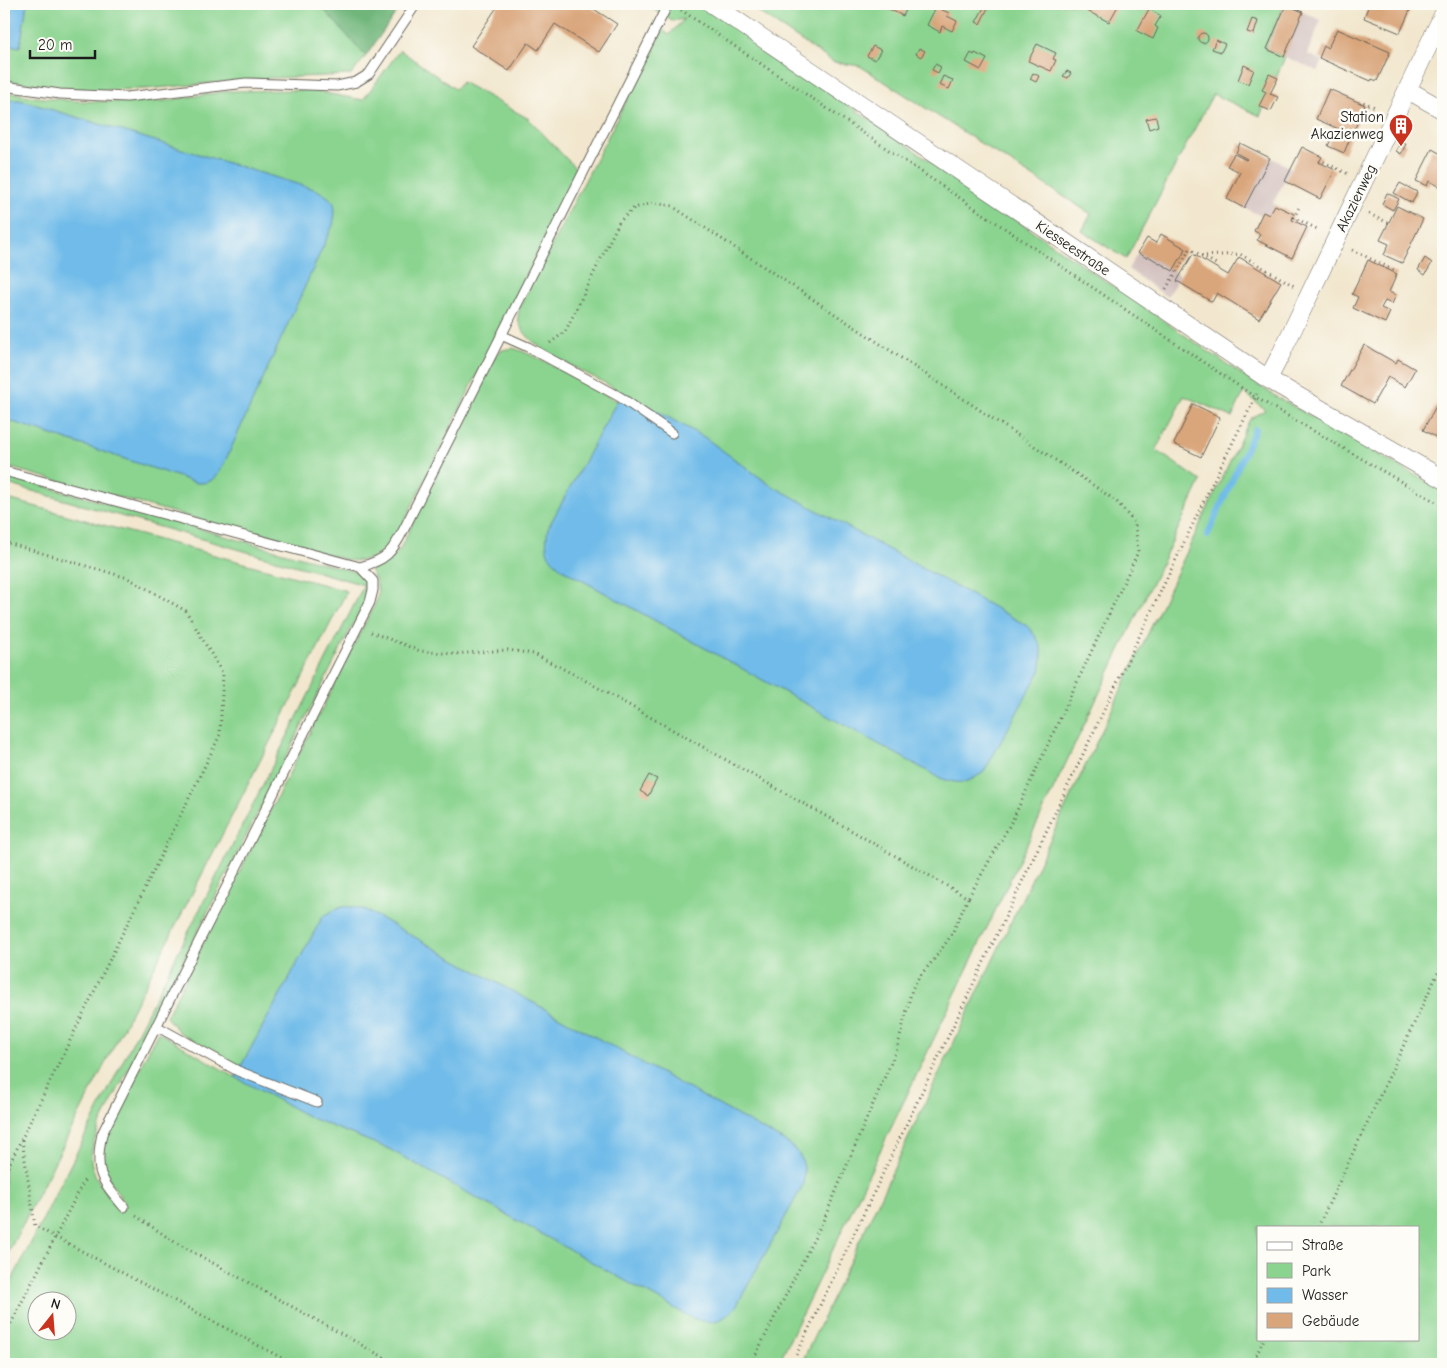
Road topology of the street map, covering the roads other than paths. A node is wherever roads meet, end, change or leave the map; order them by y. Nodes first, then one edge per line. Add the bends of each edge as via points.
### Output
1 (416, 4) edge
2 (668, 4) edge
3 (712, 4) edge
4 (1443, 15) edge
5 (4, 86) edge
6 (1408, 90) junction
7 (1443, 110) edge
8 (501, 335) junction
9 (1268, 380) junction
10 (672, 433) dead end
11 (4, 471) edge
12 (1443, 479) edge
13 (360, 567) junction
14 (156, 1026) junction
15 (316, 1102) dead end
16 (124, 1207) road end

1 - 5 lane via 369,74 356,82 337,86 246,83 127,97 60,94
2 - 8 lane
3 - 9 street, Kiesseestraße
4 - 6 street, Akazienweg
6 - 7 street
6 - 9 street, Akazienweg
8 - 10 lane via 620,397
8 - 13 lane via 396,544 386,557
9 - 12 street, Kiesseestraße
11 - 13 lane
13 - 14 lane via 372,581 370,602
14 - 15 lane via 238,1071
14 - 16 lane via 102,1134 98,1153 103,1181

